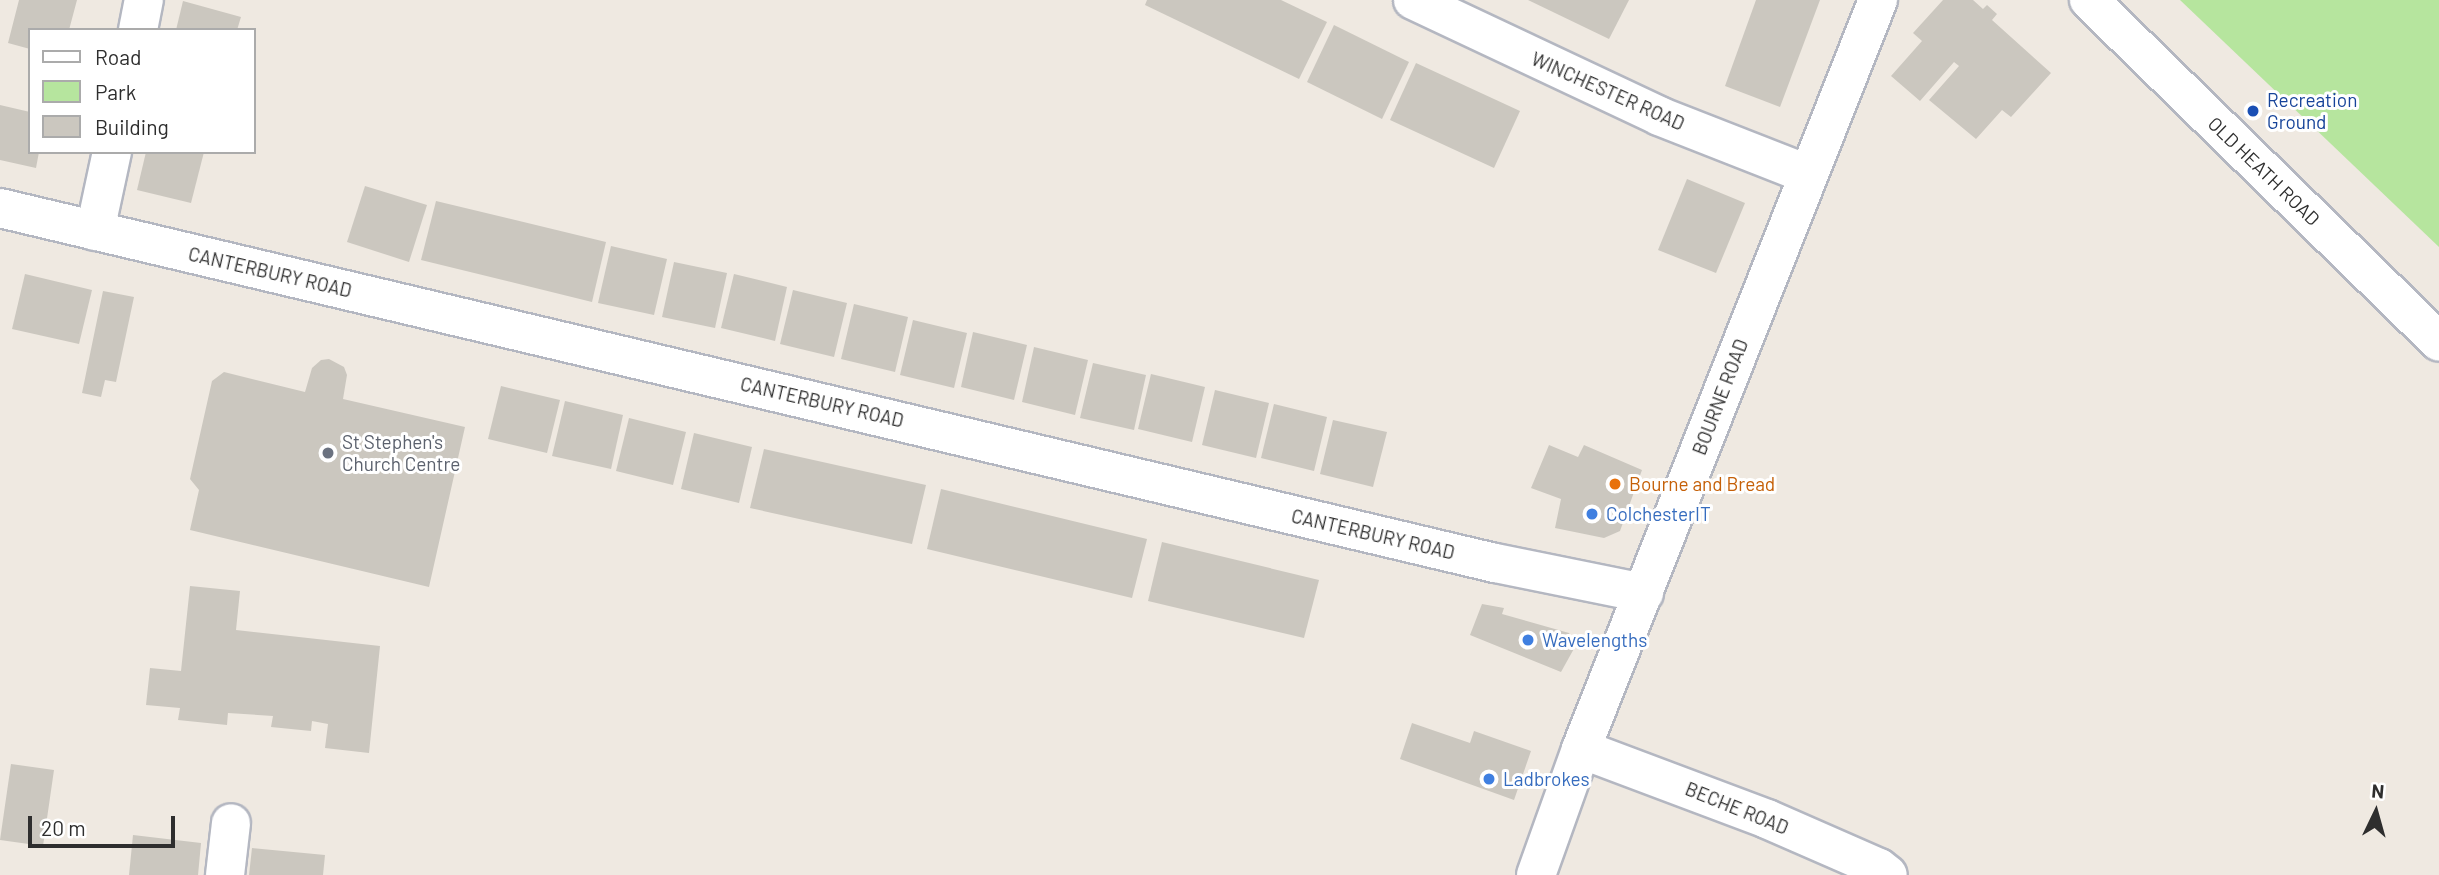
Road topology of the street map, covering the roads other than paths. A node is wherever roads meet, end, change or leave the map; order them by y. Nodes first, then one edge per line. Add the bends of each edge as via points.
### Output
1 (144, 0) edge
2 (1413, 0) edge
3 (1878, 0) edge
4 (2089, 0) edge
5 (138, 28) edge
6 (112, 154) edge
7 (1807, 174) junction
8 (0, 208) edge
9 (95, 231) junction
10 (2439, 341) edge
11 (1644, 593) junction
12 (1581, 749) junction
13 (232, 823) dead end
14 (225, 875) edge
15 (1536, 875) edge
16 (1888, 875) edge

1 - 5 street
2 - 7 street, WINCHESTER ROAD via 1660,116
3 - 7 street, BOURNE ROAD
4 - 10 street, OLD HEATH ROAD
6 - 9 street
7 - 11 street, BOURNE ROAD
8 - 9 street, CANTERBURY ROAD
9 - 11 street, CANTERBURY ROAD via 1481,560
11 - 12 street, BOURNE ROAD
12 - 15 street, BOURNE ROAD
12 - 16 street, BECHE ROAD via 1767,819
13 - 14 street

